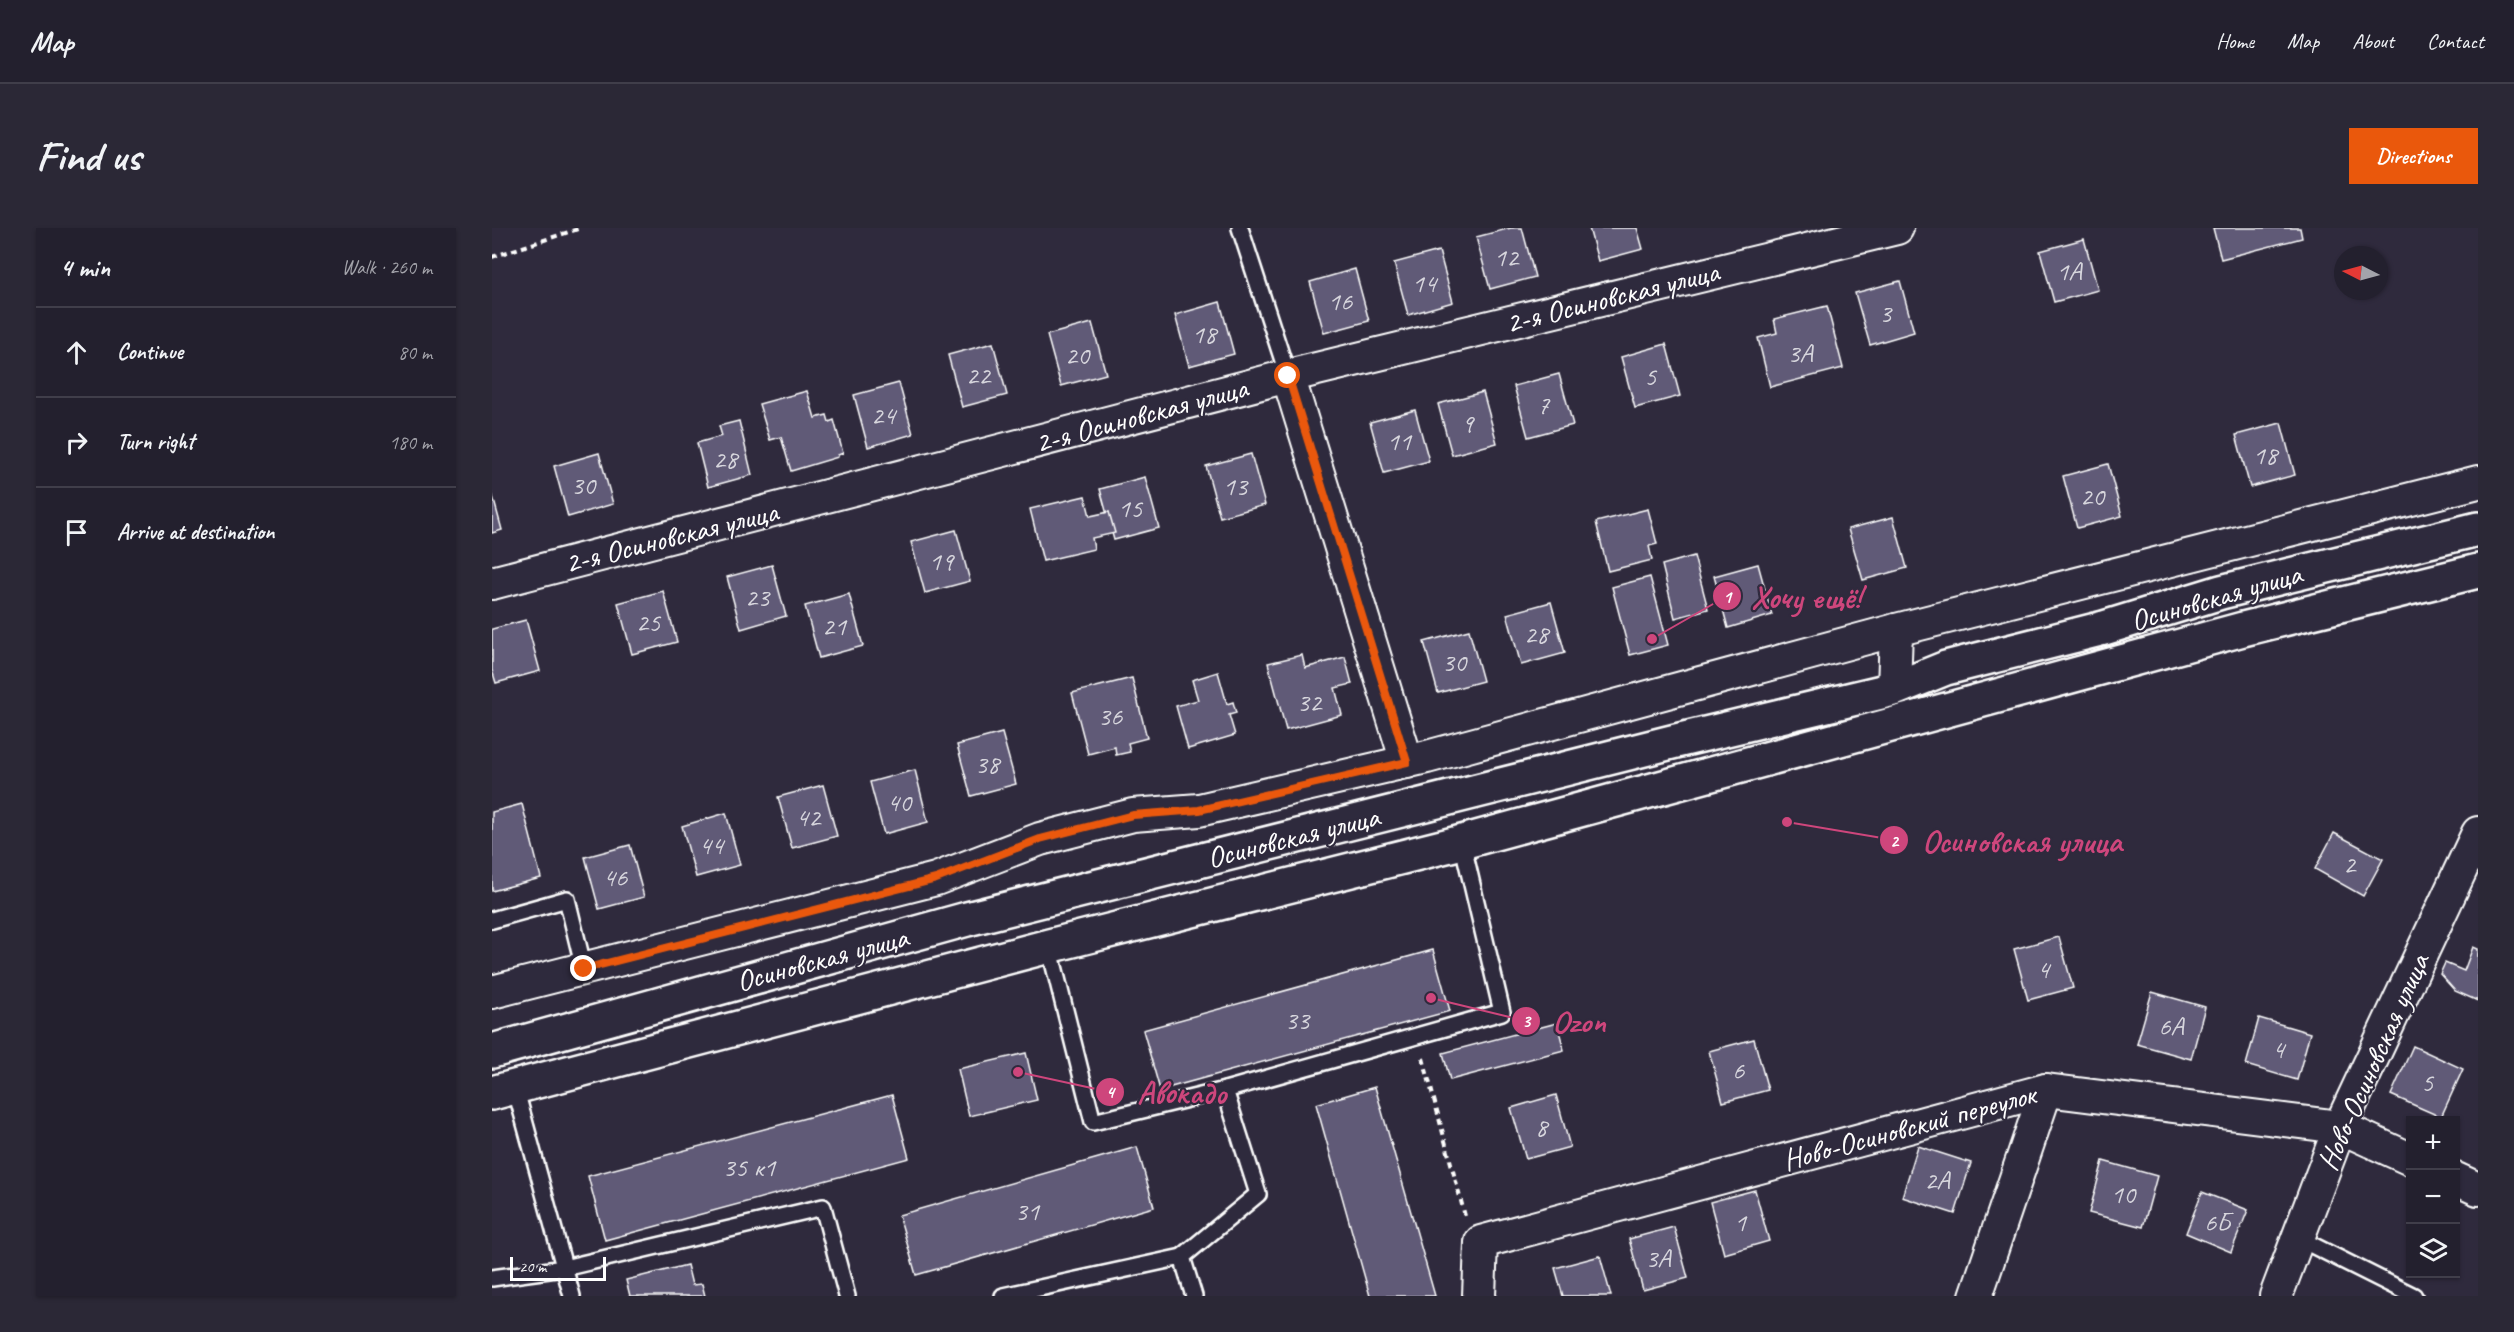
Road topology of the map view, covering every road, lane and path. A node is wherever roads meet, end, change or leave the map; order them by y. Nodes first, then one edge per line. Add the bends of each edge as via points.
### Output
1 (581, 228) edge
2 (1240, 228) edge
3 (1897, 228) edge
4 (492, 257) edge
5 (1288, 376) junction
6 (2478, 482) edge
7 (2478, 529) edge
8 (2478, 571) edge
9 (492, 583) edge
10 (1896, 630) junction
11 (1894, 689) junction
12 (1407, 762) junction
13 (2478, 833) edge
14 (1462, 842) junction
15 (492, 920) edge
16 (1048, 946) junction
17 (584, 969) junction
18 (492, 992) edge
19 (1417, 1036) junction
20 (492, 1051) edge
21 (504, 1090) edge
22 (1225, 1090) junction
23 (2046, 1090) junction
24 (2340, 1127) junction
25 (2406, 1157) edge
26 (2460, 1181) edge
27 (2478, 1190) edge
28 (2298, 1238) junction
29 (1481, 1242) junction
30 (1182, 1257) junction
31 (564, 1268) junction
32 (492, 1278) edge
33 (572, 1296) edge
34 (846, 1296) edge
35 (1003, 1296) edge
36 (1194, 1296) edge
37 (1479, 1296) edge
38 (1976, 1296) edge
39 (2276, 1296) edge
40 (2414, 1296) edge

1 - 4 path
2 - 5 lane
3 - 5 street, 2-я Осиновская улица
5 - 9 street, 2-я Осиновская улица
5 - 12 street
6 - 10 street
7 - 11 street, Осиновская улица via 2221,592 2104,628 1946,668
8 - 14 street, Осиновская улица via 2243,629
10 - 11 street
10 - 12 street
11 - 20 street, Осиновская улица via 967,919
12 - 17 street via 1199,810 1133,815 1040,839 936,879
13 - 24 street, Ново-Осиновская улица
14 - 16 street, Осиновская улица
14 - 19 lane via 1502,1012
15 - 17 lane via 567,899
16 - 21 street, Осиновская улица
16 - 22 lane via 1094,1122
17 - 18 street
19 - 22 lane
19 - 29 path via 1467,1224
21 - 31 lane
22 - 30 lane via 1258,1194
23 - 24 street, Ново-Осиновский переулок
23 - 29 street, Ново-Осиновский переулок
23 - 38 street
24 - 25 street, Ново-Осиновский переулок
24 - 28 street, Ново-Осиновская улица
26 - 27 street
28 - 39 street, Ново-Осиновская улица
28 - 40 lane
29 - 37 street
30 - 35 lane
30 - 36 lane
31 - 32 lane
31 - 33 lane
31 - 34 lane via 824,1207

